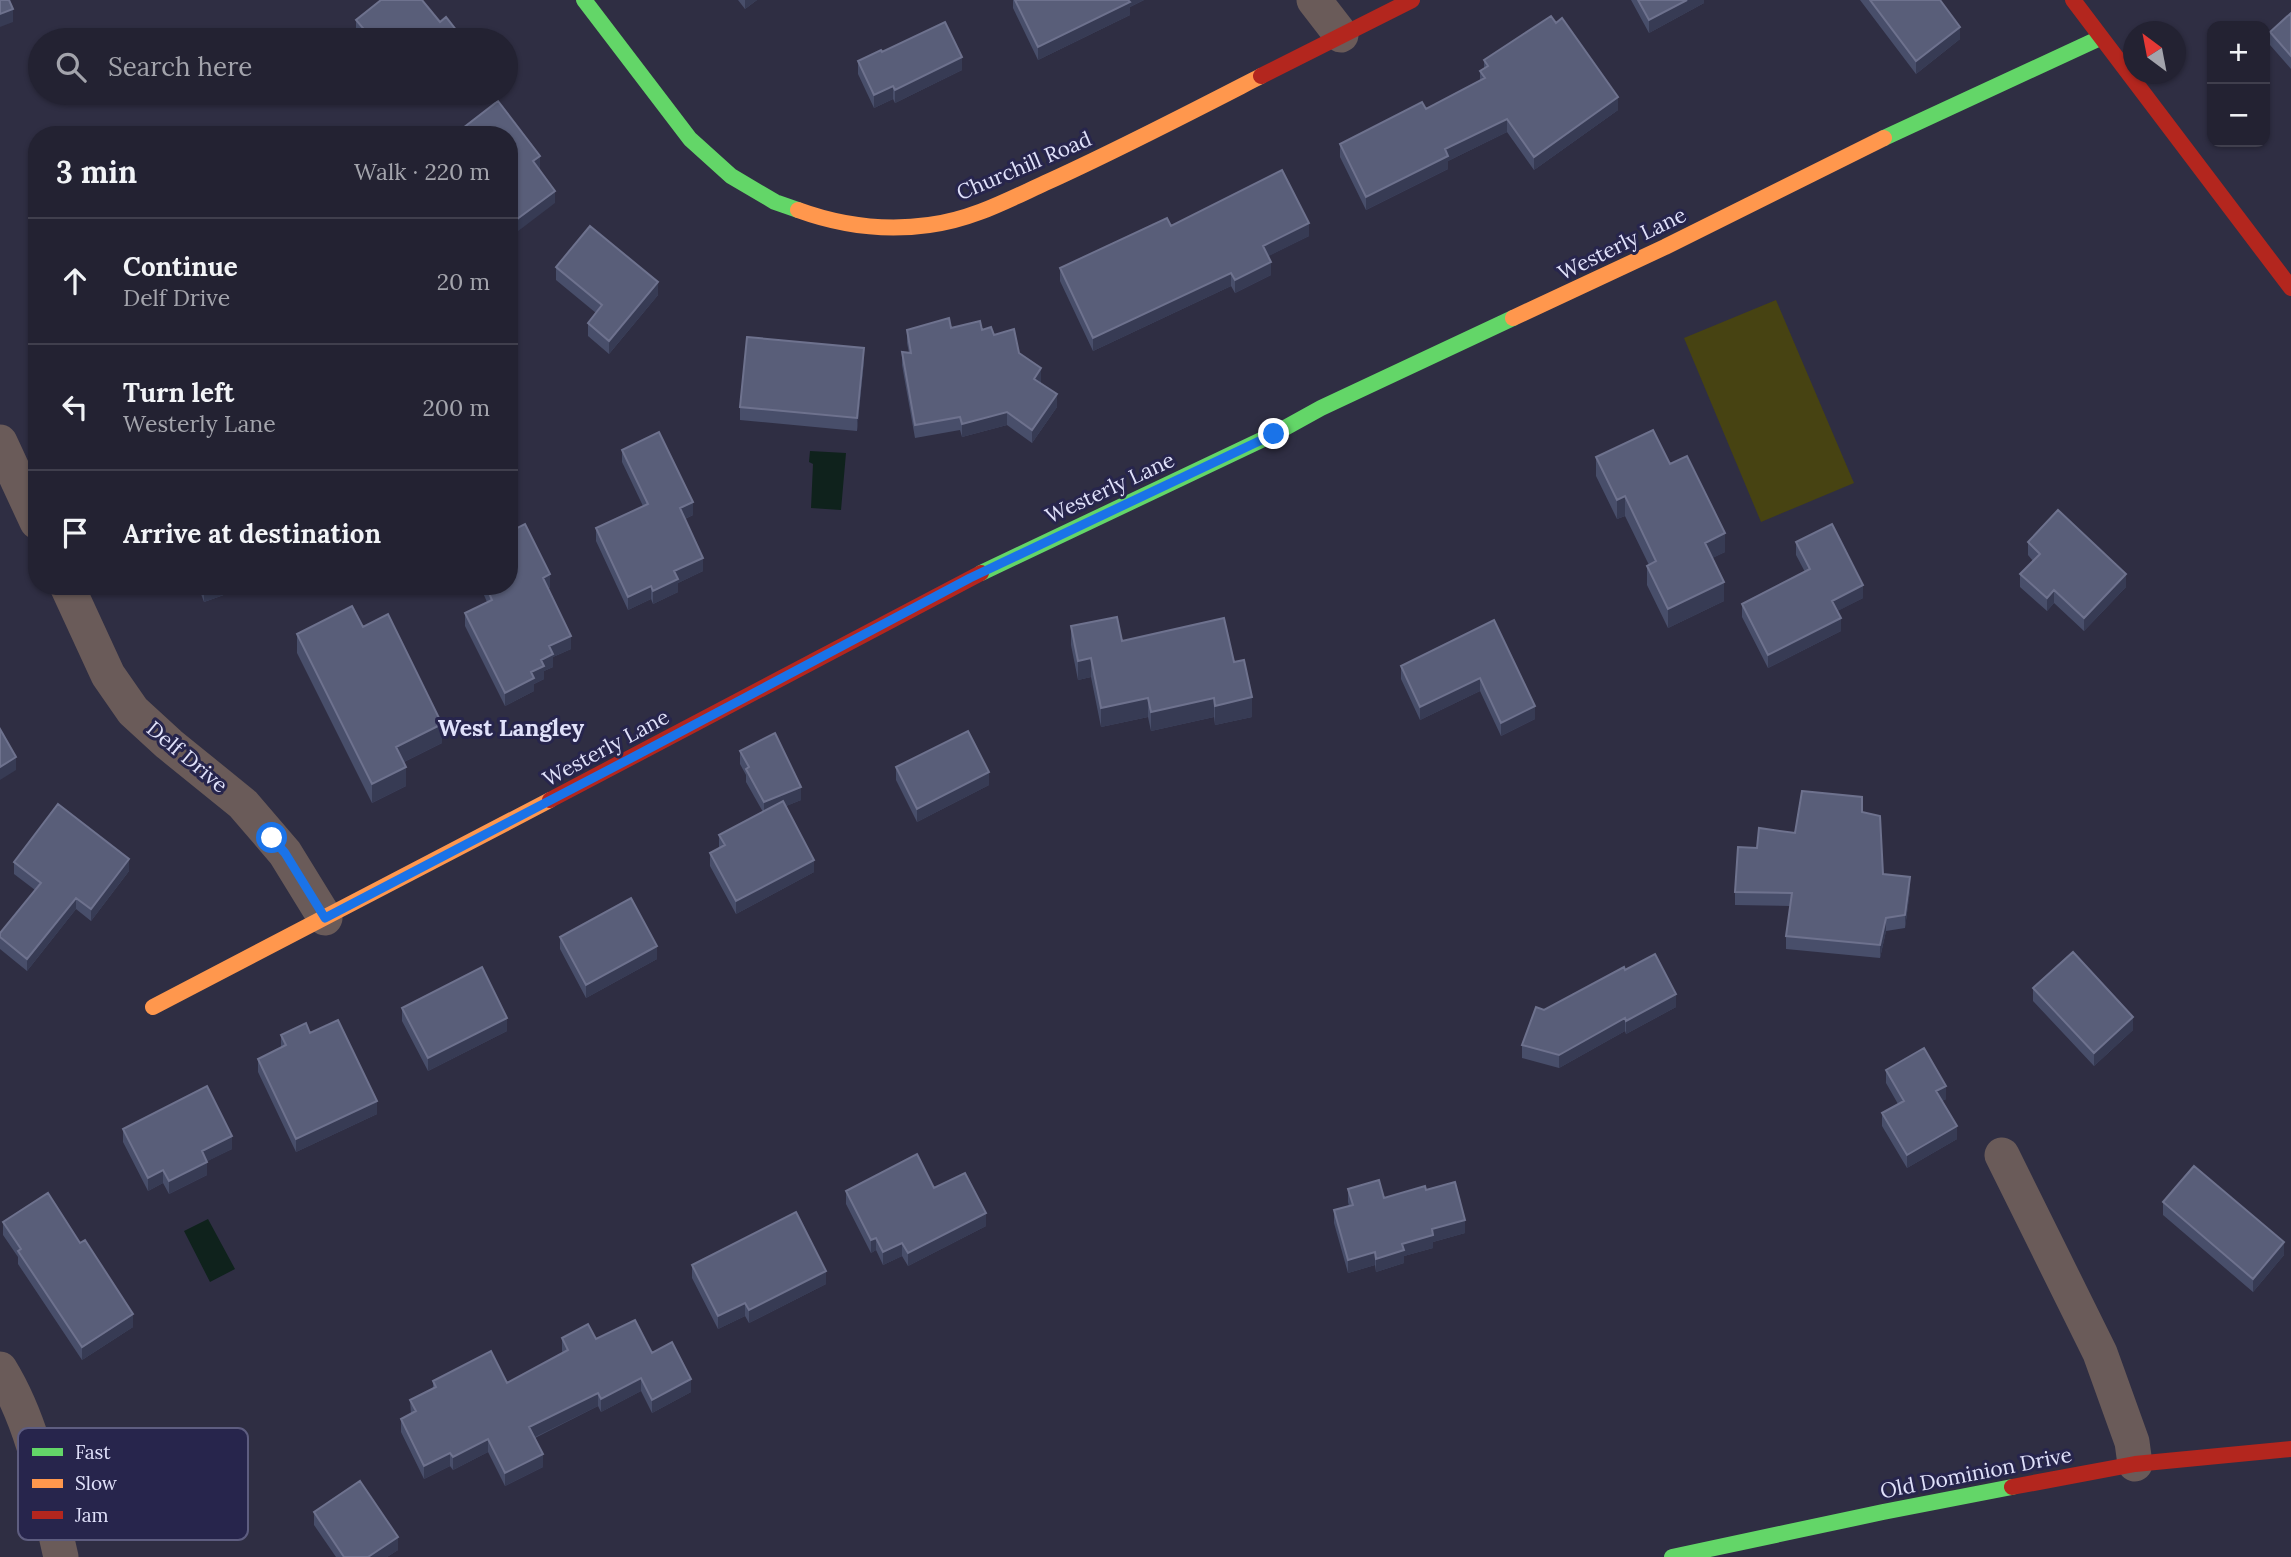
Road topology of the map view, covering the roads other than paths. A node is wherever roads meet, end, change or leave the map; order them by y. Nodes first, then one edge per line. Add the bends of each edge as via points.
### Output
1 (584, 0) edge
2 (1314, 0) edge
3 (1412, 0) edge
4 (2073, 0) edge
5 (1341, 35) junction
6 (2101, 38) junction
7 (2291, 288) edge
8 (0, 442) edge
9 (28, 503) edge
10 (71, 595) edge
11 (325, 918) junction
12 (153, 1007) dead end
13 (2002, 1155) dead end
14 (0, 1370) edge
15 (27, 1428) edge
16 (2291, 1449) edge
17 (2135, 1464) junction
18 (1672, 1557) edge

1 - 5 street, Churchill Road via 690,139 732,176 775,202 823,219 876,227 930,225 980,213
2 - 5 street
3 - 5 street, Churchill Road
4 - 6 street
6 - 7 street
6 - 11 street, Westerly Lane via 1868,145 1665,247 970,578
8 - 9 street
10 - 11 street, Delf Drive via 108,675 133,711 243,804 285,853
11 - 12 street, Westerly Lane
13 - 17 street via 2100,1353 2132,1441
14 - 15 street
16 - 17 street, Old Dominion Drive
17 - 18 street, Old Dominion Drive

